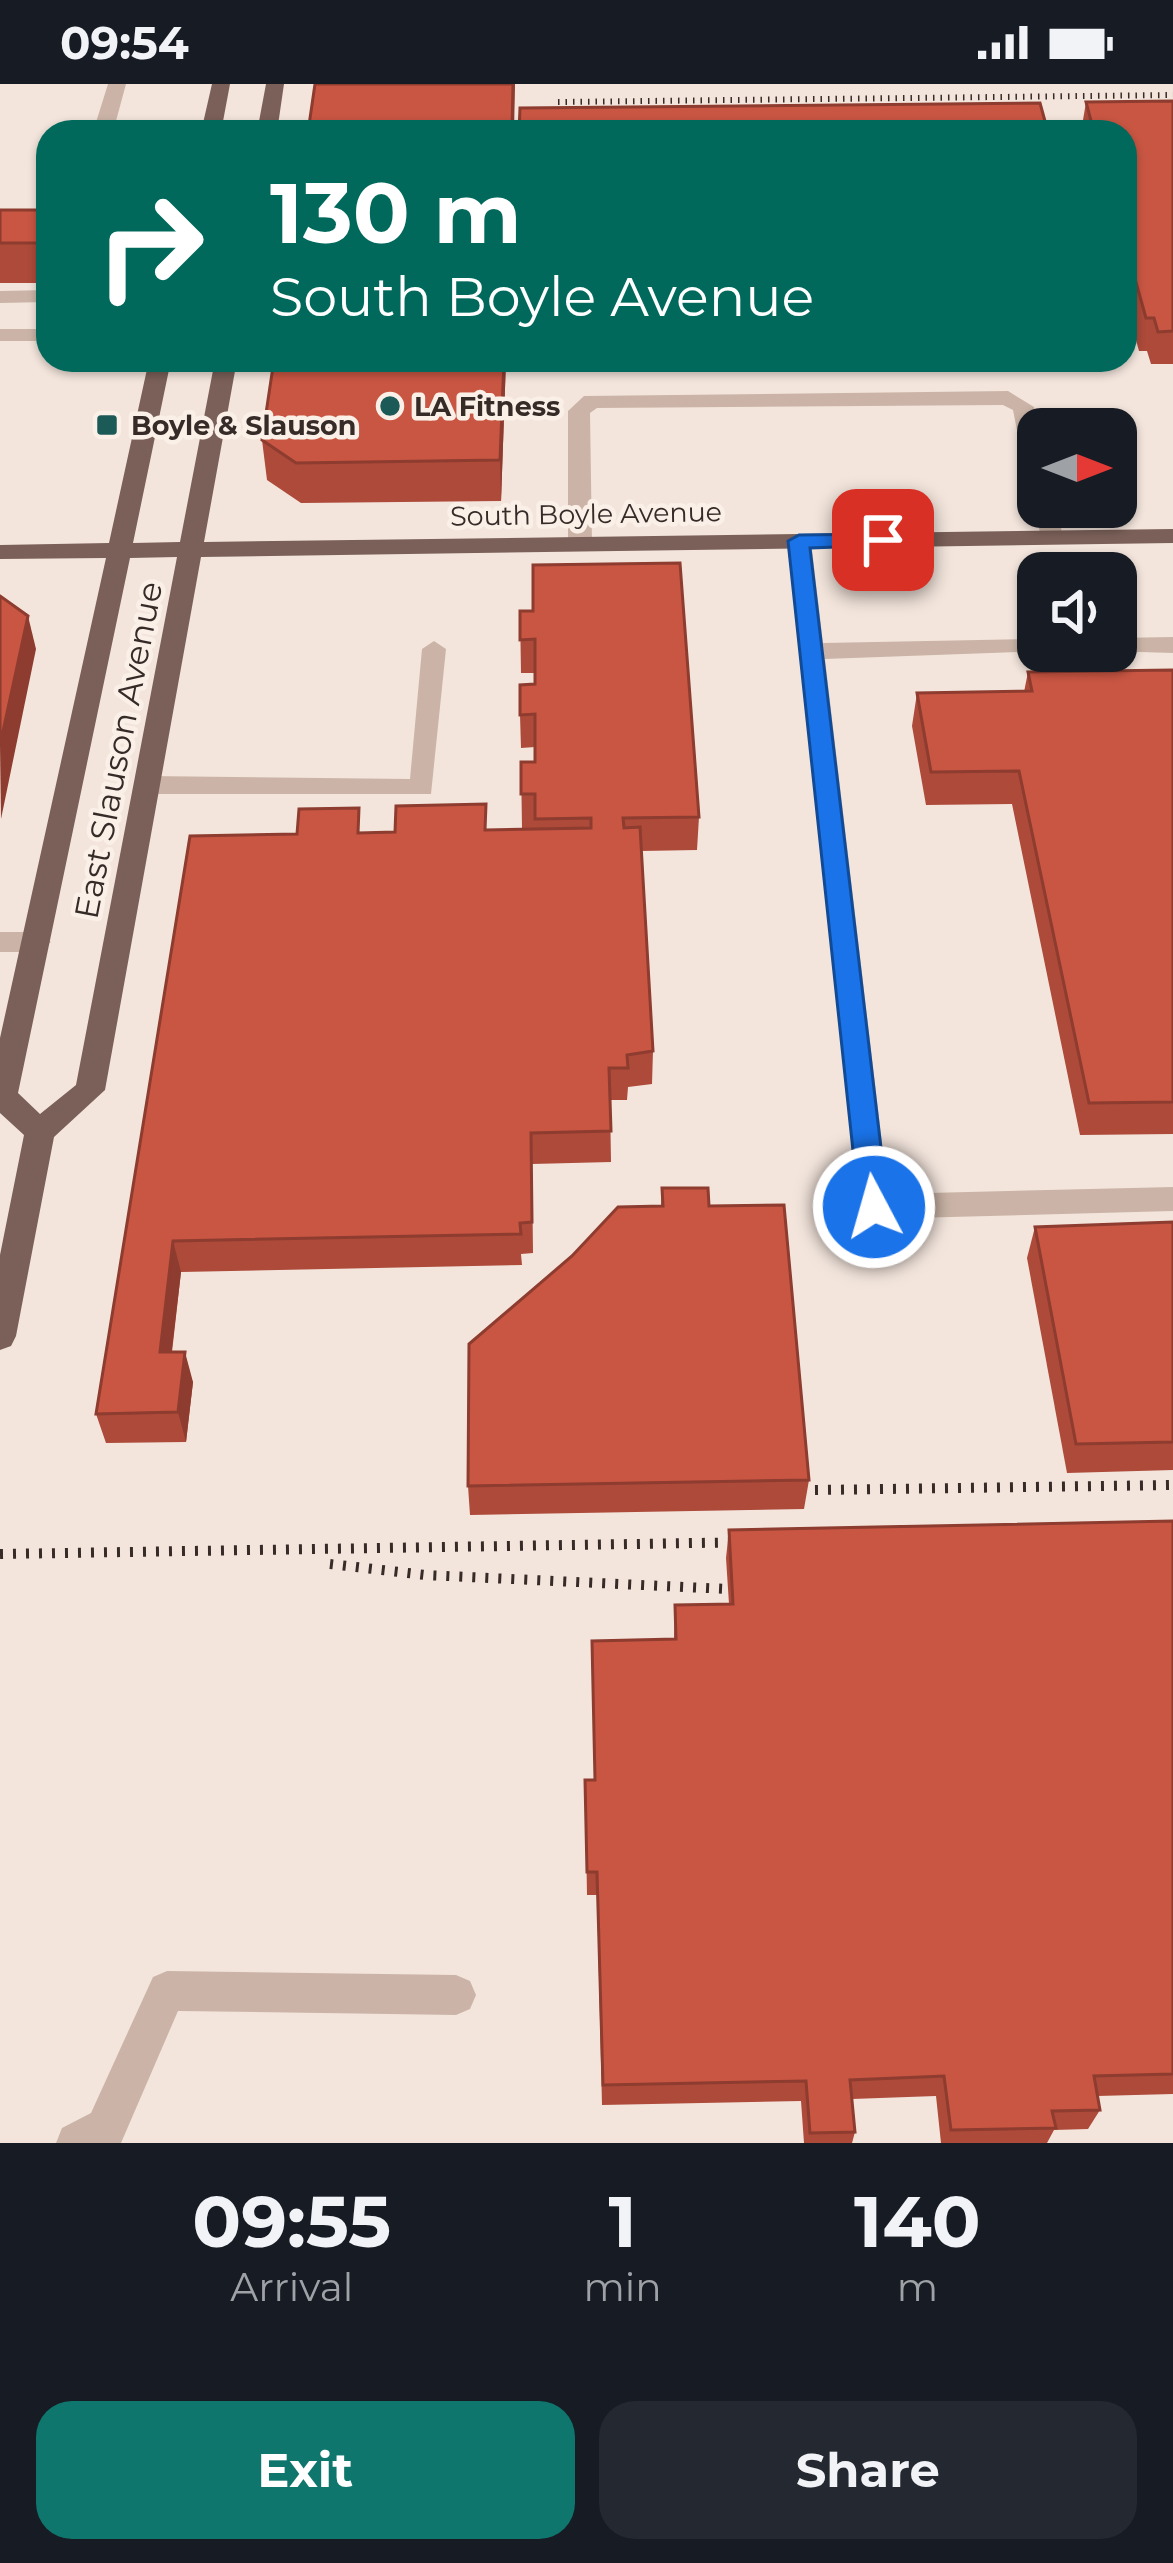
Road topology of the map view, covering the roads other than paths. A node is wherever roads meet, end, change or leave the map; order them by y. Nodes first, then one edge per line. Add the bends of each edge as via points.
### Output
1 (117, 84) edge
2 (221, 84) edge
3 (275, 84) edge
4 (106, 120) edge
5 (214, 120) edge
6 (269, 120) edge
7 (36, 296) edge
8 (0, 297) edge
9 (0, 335) edge
10 (36, 335) edge
11 (158, 372) edge
12 (224, 372) edge
13 (1023, 408) edge
14 (1049, 528) edge
15 (1173, 536) edge
16 (1051, 538) junction
17 (799, 541) junction
18 (580, 544) junction
19 (192, 549) junction
20 (121, 550) junction
21 (0, 552) edge
22 (1173, 645) edge
23 (1137, 646) edge
24 (1017, 647) edge
25 (434, 649) dead end
26 (812, 651) junction
27 (148, 785) junction
28 (0, 942) edge
29 (37, 942) junction
30 (40, 1131) junction
31 (1173, 1199) edge
32 (0, 1336) edge
33 (456, 1995) dead end
34 (77, 2143) edge

1 - 4 lane
2 - 5 main road
3 - 6 main road
7 - 8 lane
9 - 10 lane
11 - 20 main road, East Slauson Avenue
12 - 19 main road, East Slauson Avenue
13 - 18 lane via 1008,398 592,401 579,411
14 - 16 lane
15 - 16 main road, South Boyle Avenue
16 - 17 main road, South Boyle Avenue
17 - 18 main road, South Boyle Avenue
17 - 26 lane
18 - 19 main road, South Boyle Avenue
19 - 20 main road, South Boyle Avenue
19 - 27 main road, East Slauson Avenue
20 - 21 main road, South Boyle Avenue
20 - 29 main road, East Slauson Avenue
22 - 23 lane
24 - 26 lane
25 - 27 lane via 422,788
26 - 31 lane via 874,1207
27 - 30 main road, East Slauson Avenue via 90,1090
28 - 29 lane
29 - 30 main road, East Slauson Avenue via 2,1096
30 - 32 main road
33 - 34 lane via 167,1991 106,2128

